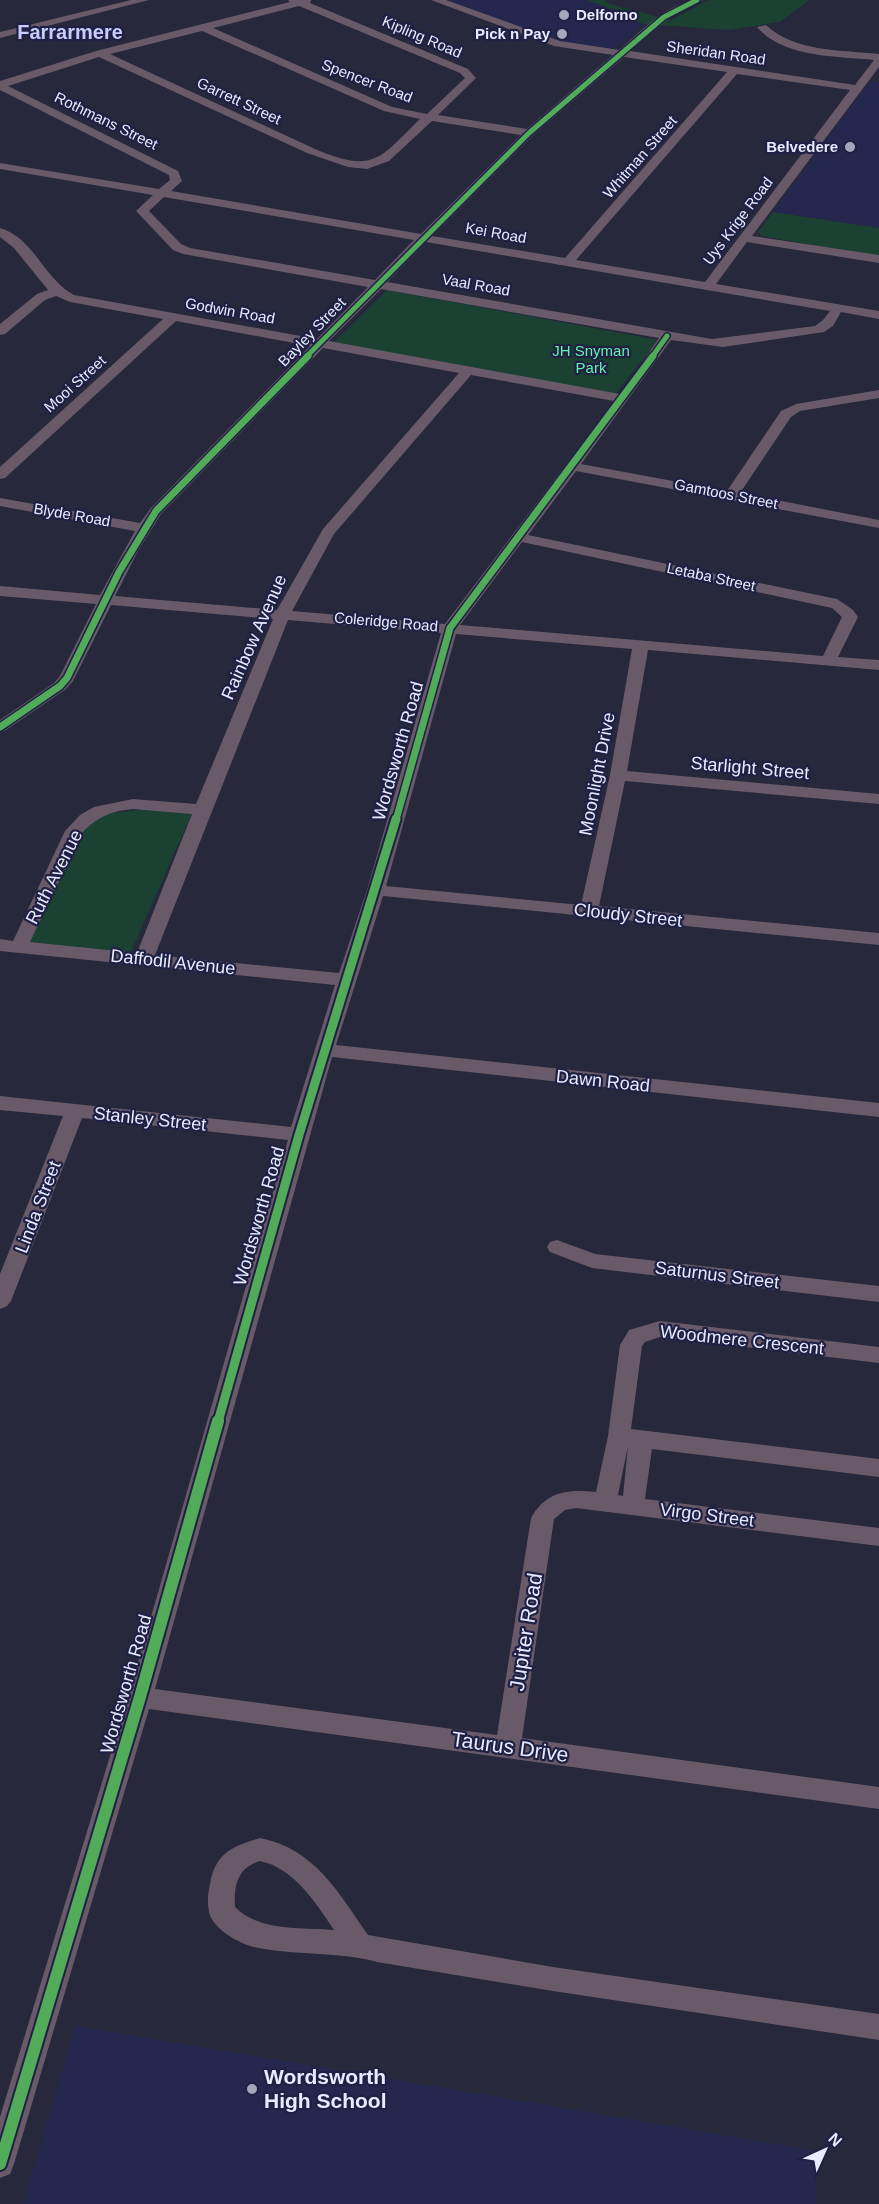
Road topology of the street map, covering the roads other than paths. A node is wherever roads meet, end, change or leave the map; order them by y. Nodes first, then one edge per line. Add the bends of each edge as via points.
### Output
1 (144, 0) edge
2 (312, 0) edge
3 (436, 0) edge
4 (697, 0) edge
5 (297, 1) edge
6 (202, 27) junction
7 (762, 27) dead end
8 (0, 35) edge
9 (100, 53) junction
10 (619, 55) junction
11 (879, 59) edge
12 (734, 71) junction
13 (0, 85) edge
14 (856, 88) junction
15 (429, 118) junction
16 (530, 133) junction
17 (0, 166) edge
18 (162, 193) junction
19 (0, 232) edge
20 (424, 237) junction
21 (744, 238) junction
22 (879, 259) edge
23 (568, 262) junction
24 (379, 284) junction
25 (708, 286) junction
26 (56, 291) junction
27 (838, 308) junction
28 (879, 315) edge
29 (172, 318) junction
30 (0, 331) edge
31 (667, 336) junction
32 (321, 344) junction
33 (467, 372) junction
34 (879, 394) edge
35 (623, 399) junction
36 (572, 466) junction
37 (0, 475) edge
38 (732, 495) junction
39 (0, 502) edge
40 (879, 524) edge
41 (143, 528) junction
42 (518, 537) junction
43 (0, 591) edge
44 (104, 599) junction
45 (282, 613) junction
46 (450, 628) junction
47 (641, 645) junction
48 (829, 660) junction
49 (879, 665) edge
50 (0, 727) edge
51 (618, 775) junction
52 (879, 799) edge
53 (202, 810) junction
54 (376, 890) junction
55 (589, 911) junction
56 (879, 939) edge
57 (0, 945) edge
58 (20, 946) junction
59 (144, 959) junction
60 (346, 980) junction
61 (326, 1050) junction
62 (0, 1103) edge
63 (879, 1110) edge
64 (75, 1112) junction
65 (299, 1135) junction
66 (558, 1247) dead end
67 (879, 1294) edge
68 (0, 1301) edge
69 (879, 1355) edge
70 (619, 1436) junction
71 (642, 1439) junction
72 (879, 1468) edge
73 (605, 1503) junction
74 (633, 1506) junction
75 (543, 1518) joint
76 (879, 1537) edge
77 (140, 1697) junction
78 (508, 1746) junction
79 (879, 1798) edge
80 (359, 1945) junction
81 (879, 2027) edge
82 (0, 2164) edge

1 - 8 street
2 - 5 street
3 - 10 street, Sheridan Road via 544,41
4 - 10 street, Bayley Street via 664,17
5 - 6 street
5 - 15 street, Kipling Road via 471,77
6 - 9 street
6 - 15 street, Spencer Road via 388,109
7 - 11 street via 766,34 784,44
9 - 13 street
9 - 15 street, Garrett Street via 330,160 352,165 386,159
10 - 12 street, Sheridan Road
10 - 16 street, Bayley Street
11 - 14 street, Uys Krige Road
12 - 14 street, Sheridan Road
12 - 23 street, Whitman Street
13 - 18 street, Rothmans Street via 171,170 176,181
14 - 21 street, Uys Krige Road
15 - 16 street, Spencer Road
16 - 20 street, Bayley Street
17 - 18 street, Kei Road
18 - 20 street, Kei Road
18 - 24 street, Vaal Road via 144,208 143,214 180,249
19 - 26 street via 12,238
20 - 23 street, Kei Road
20 - 24 street, Bayley Street
21 - 22 street
21 - 25 street, Uys Krige Road
23 - 25 street, Kei Road
24 - 31 street, Vaal Road
24 - 32 street, Bayley Street
25 - 27 street, Kei Road
26 - 29 street, Godwin Road via 70,298
26 - 30 street via 41,297
27 - 28 street, Kei Road
27 - 31 street, Vaal Road via 828,323 813,330 723,343
29 - 32 street, Godwin Road
29 - 37 street, Mooi Street
31 - 35 street, Wordsworth Road
32 - 33 street, Godwin Road
32 - 41 street, Bayley Street
33 - 35 street, Godwin Road
33 - 45 street, Rainbow Avenue via 328,532
34 - 38 street via 796,408 786,414
35 - 36 street, Wordsworth Road
36 - 38 street, Gamtoos Street
36 - 42 street, Wordsworth Road
38 - 40 street, Gamtoos Street
39 - 41 street, Blyde Road
41 - 44 street, Bayley Street
42 - 46 street, Wordsworth Road
42 - 48 street, Letaba Street via 830,602 850,617
43 - 44 street, Coleridge Road
44 - 45 street, Coleridge Road
44 - 50 street, Bayley Street via 67,678
45 - 46 street, Coleridge Road
45 - 53 street, Rainbow Avenue
46 - 47 street, Coleridge Road
46 - 54 street, Wordsworth Road
47 - 48 street, Coleridge Road
47 - 51 street, Moonlight Drive
48 - 49 street, Coleridge Road
51 - 52 street, Starlight Street
51 - 55 street, Moonlight Drive
53 - 58 street, Ruth Avenue via 128,804 107,808 87,818 74,831
53 - 59 street, Rainbow Avenue
54 - 55 street, Cloudy Street
54 - 60 street, Wordsworth Road
55 - 56 street, Cloudy Street
57 - 58 street, Daffodil Avenue
58 - 59 street, Daffodil Avenue
59 - 60 street, Daffodil Avenue
60 - 61 street, Wordsworth Road
61 - 63 street, Dawn Road
61 - 65 street, Wordsworth Road
62 - 64 street, Stanley Street
64 - 65 street, Stanley Street
64 - 68 street, Linda Street
65 - 77 street, Wordsworth Road
66 - 67 street, Saturnus Street via 592,1261
69 - 70 street, Woodmere Crescent via 660,1329 650,1331 637,1336 631,1345
70 - 71 street
70 - 73 street, Woodmere Crescent
71 - 72 street
71 - 74 street
73 - 74 street, Virgo Street
73 - 75 street, Virgo Street via 563,1501 546,1511
74 - 76 street, Virgo Street
75 - 78 street, Jupiter Road
77 - 78 street, Taurus Drive
77 - 82 street, Wordsworth Road
78 - 79 street, Taurus Drive
80 - 80 street via 254,1935 235,1925 222,1912 225,1872 232,1861 247,1852 269,1850 287,1857 303,1870
80 - 81 street via 553,1979

